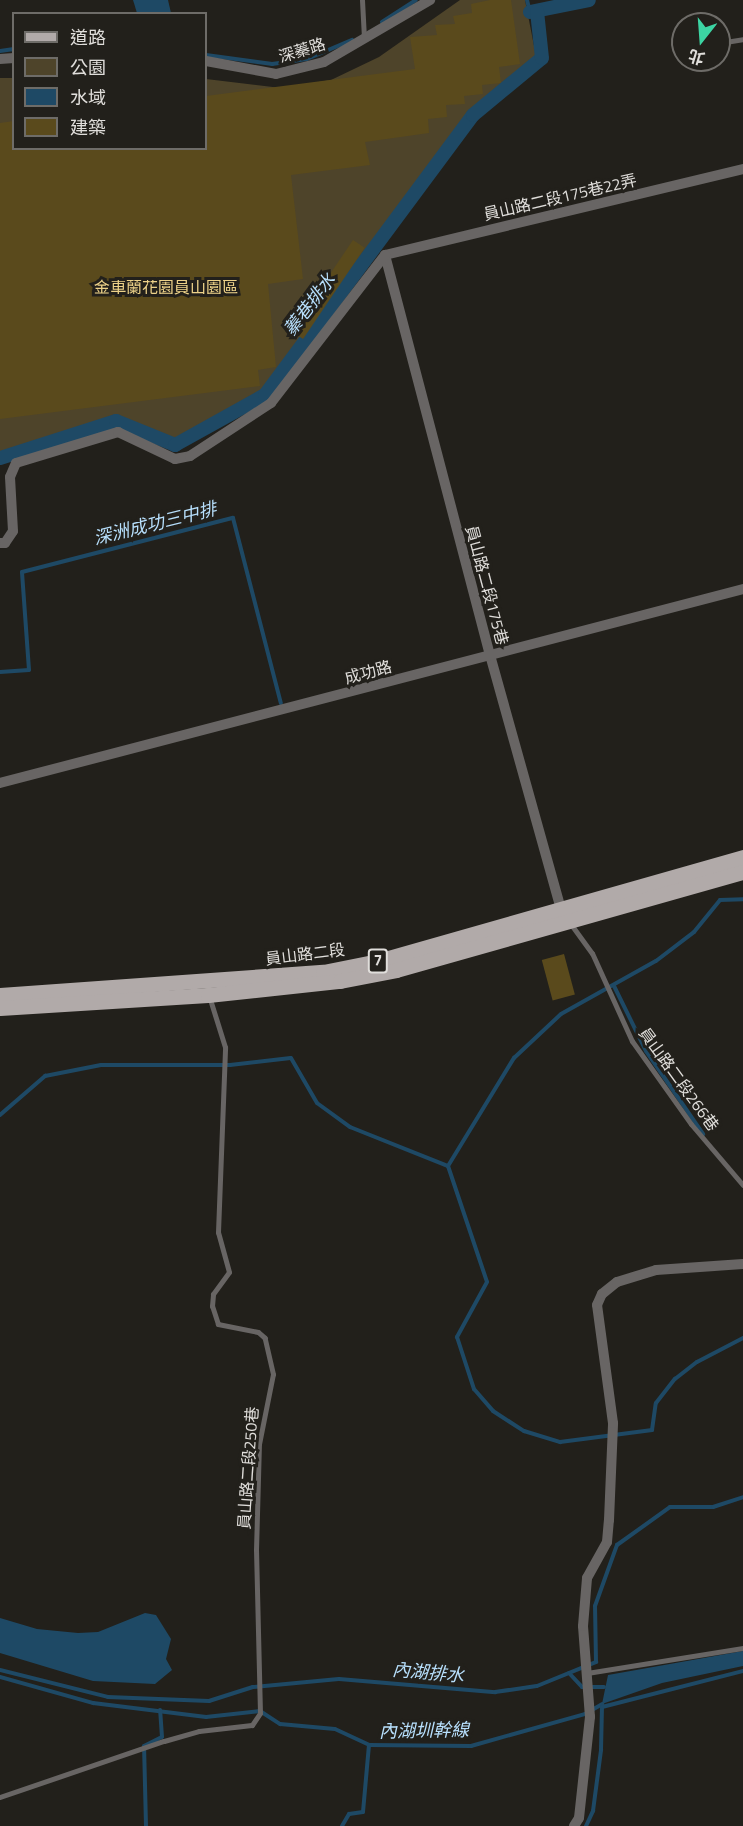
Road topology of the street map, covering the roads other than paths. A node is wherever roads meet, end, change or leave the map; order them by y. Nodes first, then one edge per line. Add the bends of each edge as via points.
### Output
1 (362, 0) edge
2 (430, 0) edge
3 (365, 41) junction
4 (207, 62) edge
5 (743, 169) edge
6 (385, 255) junction
7 (0, 543) edge
8 (743, 589) edge
9 (490, 655) junction
10 (0, 783) edge
11 (743, 857) edge
12 (743, 872) edge
13 (563, 914) junction
14 (207, 989) junction
15 (0, 995) edge
16 (0, 1008) edge
17 (743, 1185) edge
18 (743, 1264) edge
19 (743, 1648) edge
20 (587, 1669) junction
21 (0, 1797) edge
22 (574, 1826) edge

1 - 3 lane
2 - 3 street, 深蓁路
3 - 4 street, 深蓁路 via 324,62 276,74
5 - 6 street, 員山路二段175巷22弄
6 - 7 street via 271,403 190,456 174,459 118,432 15,463 10,477 13,531 5,543
6 - 9 street, 員山路二段175巷
8 - 9 street, 成功路
9 - 10 street, 成功路
9 - 13 street, 員山路二段175巷
11 - 13 main road, 員山路二段 / 7
12 - 13 main road, 員山路二段 / 7
13 - 14 main road, 員山路二段 / 7 via 378,961
13 - 17 lane, 員山路二段266巷 via 592,953 632,1041 691,1124
14 - 15 main road, 員山路二段 / 7
14 - 16 main road, 員山路二段 / 7
14 - 21 lane, 員山路二段250巷 via 225,1056 218,1232 230,1272 213,1294 212,1306 218,1324 258,1332 265,1338 273,1374 258,1468 255,1550 262,1704 252,1725 172,1738
18 - 20 street via 656,1270 617,1282 602,1294 597,1305 613,1430 606,1542 587,1578 583,1626
19 - 20 lane
20 - 22 street via 590,1717 579,1818

